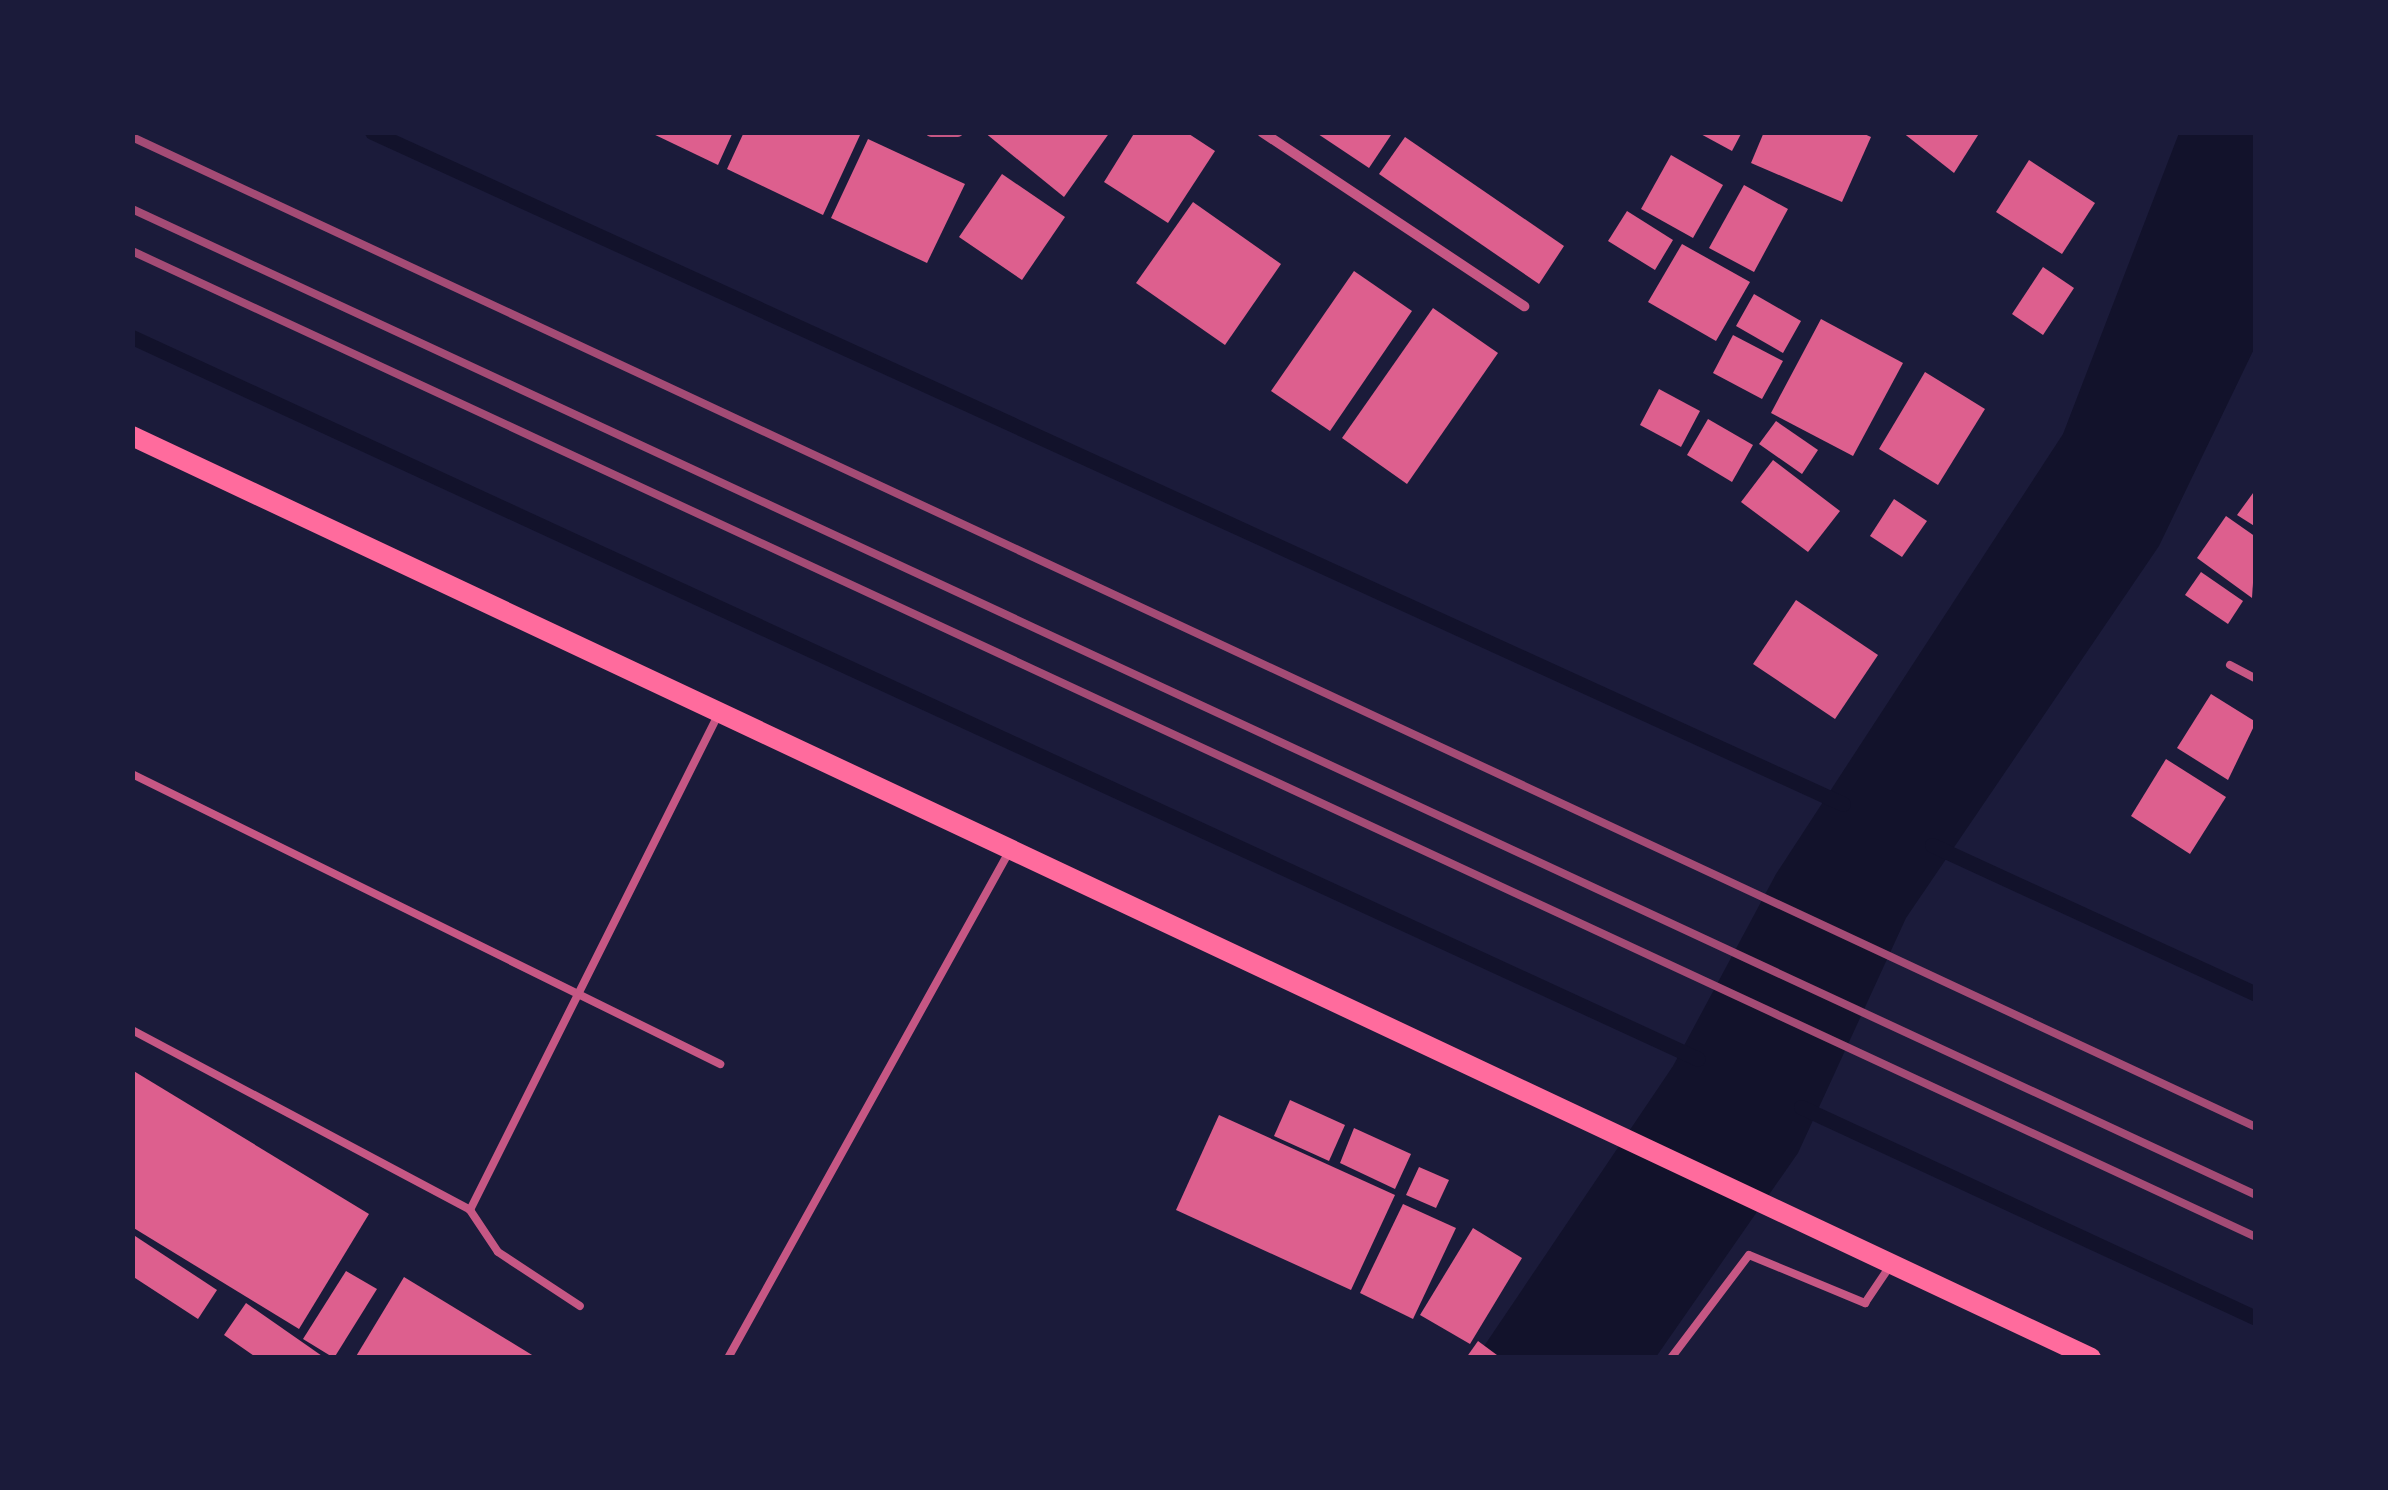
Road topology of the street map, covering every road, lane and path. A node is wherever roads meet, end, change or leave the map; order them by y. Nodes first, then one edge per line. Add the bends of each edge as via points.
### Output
1 (931, 132) edge
2 (958, 132) edge
3 (1262, 132) edge
4 (1524, 306) dead end
5 (133, 439) edge
6 (2230, 665) dead end
7 (2256, 679) edge
8 (721, 708) junction
9 (132, 774) edge
10 (1014, 844) junction
11 (578, 993) junction
12 (132, 1030) edge
13 (720, 1064) dead end
14 (470, 1210) junction
15 (1894, 1258) junction
16 (580, 1306) dead end
17 (728, 1358) edge
18 (1671, 1358) edge
19 (2092, 1358) edge

1 - 2 street
3 - 4 street
5 - 8 main road
6 - 7 lane
8 - 10 main road
8 - 11 lane
9 - 11 lane
10 - 15 main road
10 - 17 lane
11 - 13 lane
11 - 14 lane
12 - 14 lane
14 - 16 lane via 498,1252
15 - 18 lane via 1865,1303 1749,1255
15 - 19 main road

